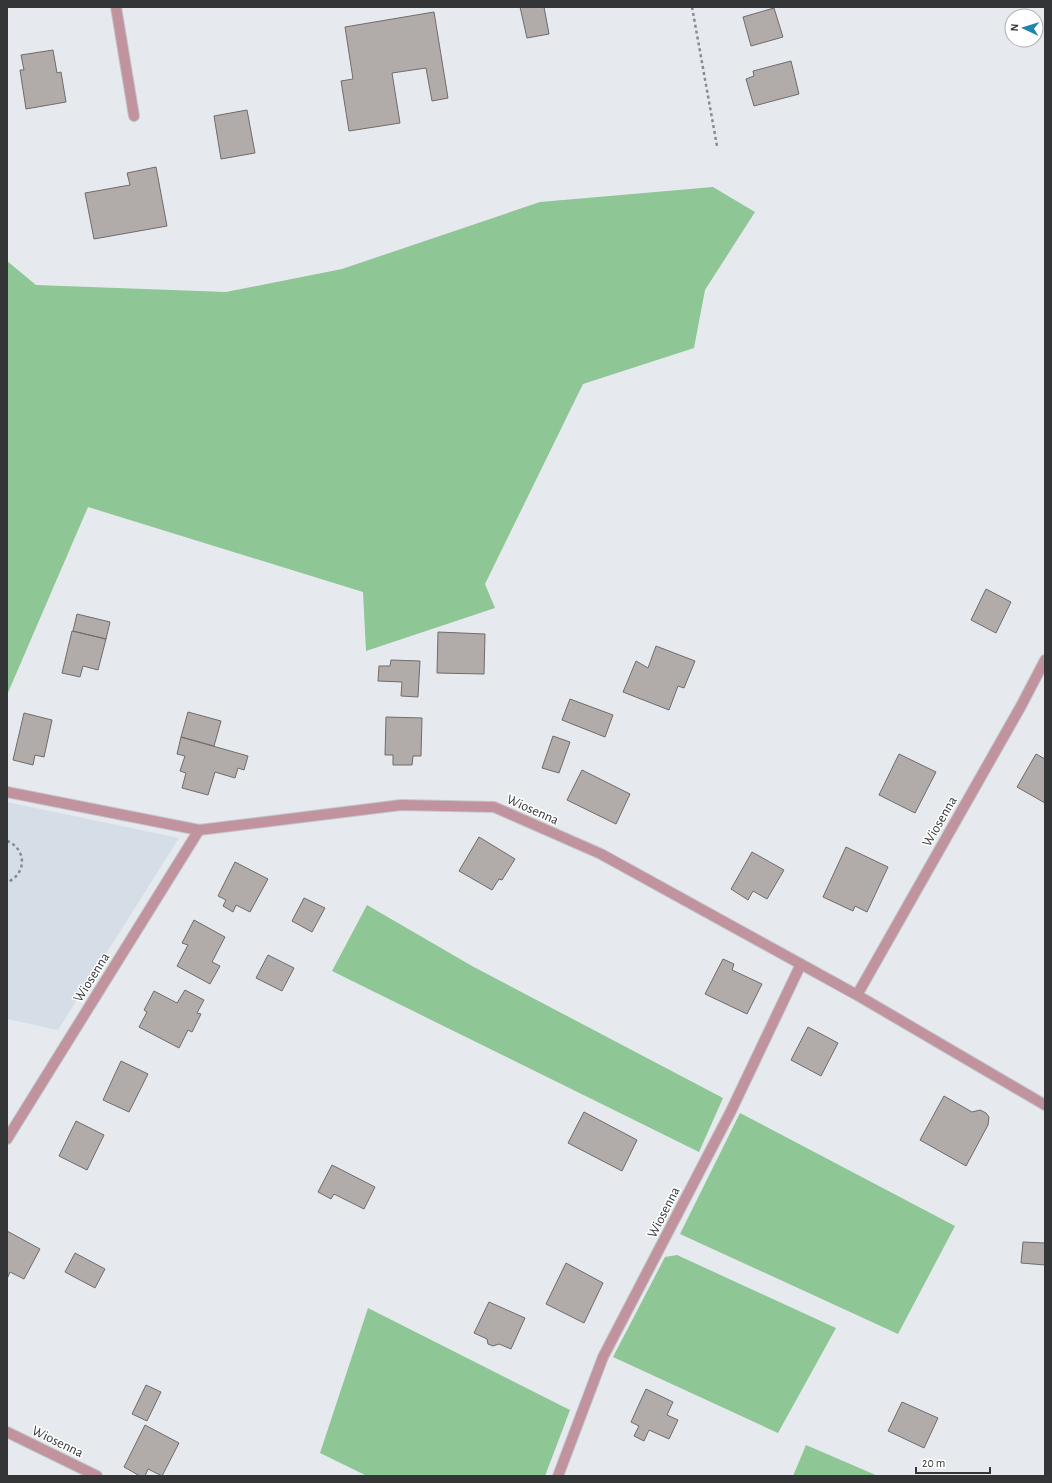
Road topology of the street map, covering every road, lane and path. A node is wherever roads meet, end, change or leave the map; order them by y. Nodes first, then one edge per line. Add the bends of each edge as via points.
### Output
1 (116, 7) edge
2 (692, 7) edge
3 (134, 116) dead end
4 (717, 146) dead end
5 (1045, 660) edge
6 (7, 792) edge
7 (198, 830) junction
8 (7, 841) edge
9 (7, 883) edge
10 (801, 964) junction
11 (857, 995) junction
12 (1045, 1105) edge
13 (7, 1139) edge
14 (7, 1432) edge
15 (96, 1476) edge
16 (558, 1476) edge

1 - 3 street
2 - 4 path
5 - 11 street, Wiosenna
6 - 7 street, Wiosenna
7 - 10 street, Wiosenna via 400,805 494,807 601,854
7 - 13 street, Wiosenna
8 - 9 path via 15,844 21,854 18,874
10 - 11 street, Wiosenna
10 - 16 street, Wiosenna via 731,1111 603,1357
11 - 12 street, Wiosenna
14 - 15 street, Wiosenna

